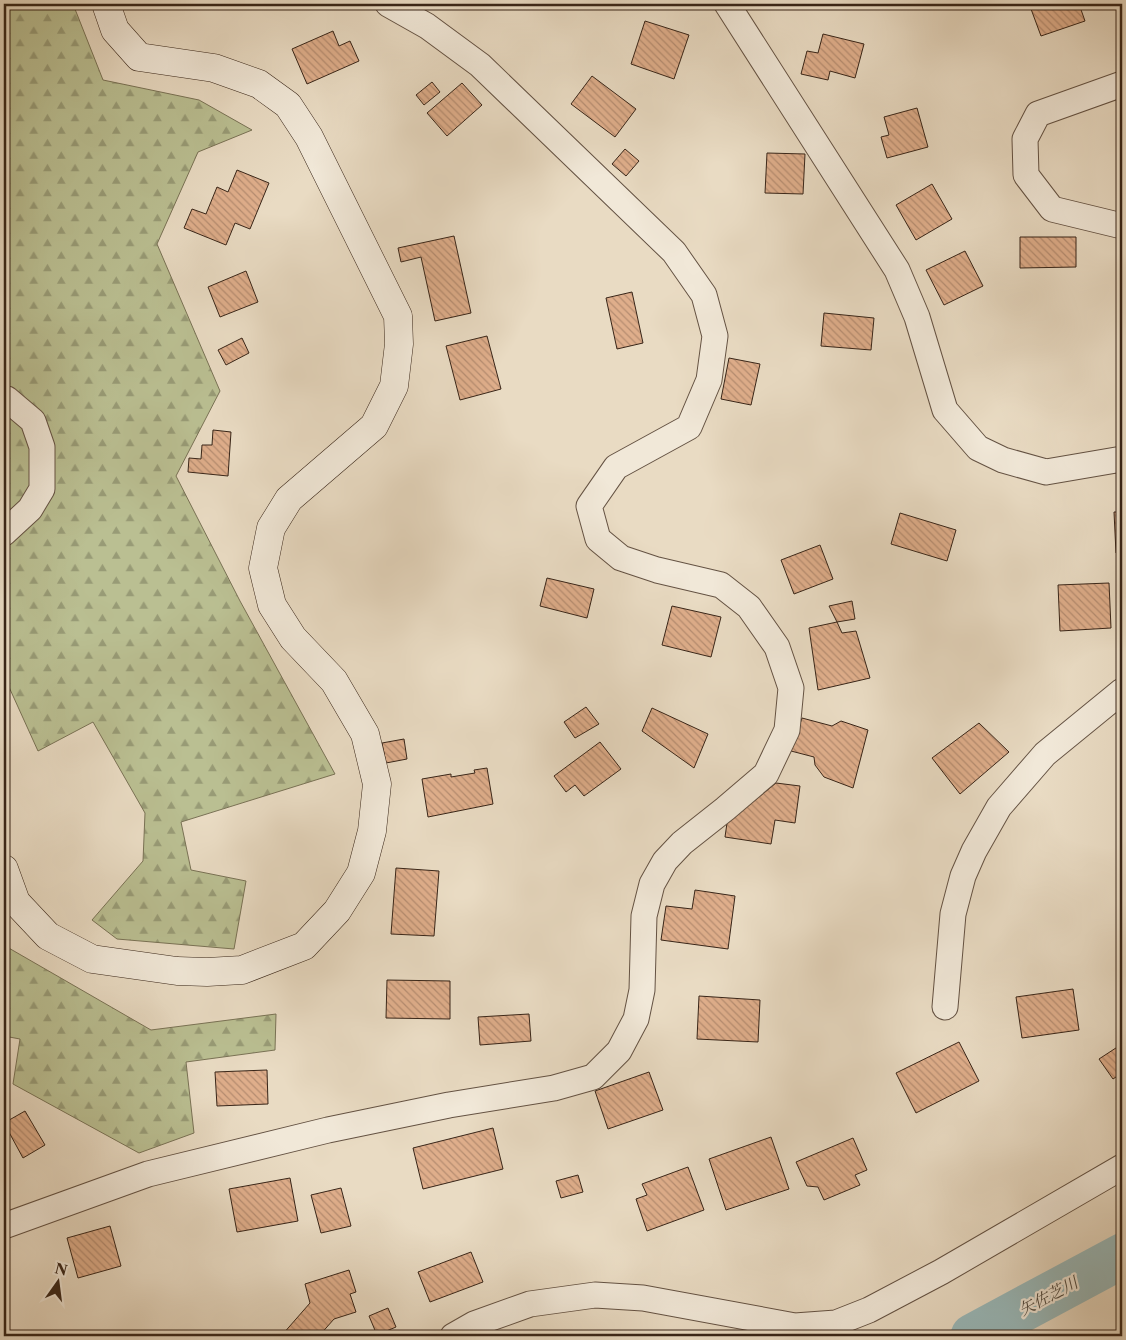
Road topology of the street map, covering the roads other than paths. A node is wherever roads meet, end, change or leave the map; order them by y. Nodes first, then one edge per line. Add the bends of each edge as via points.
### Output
1 (106, 4) edge
2 (388, 4) edge
3 (727, 4) edge
4 (1122, 84) edge
5 (1122, 226) edge
6 (4, 399) edge
7 (1122, 459) edge
8 (4, 533) edge
9 (1122, 691) edge
10 (4, 869) edge
11 (945, 1007) dead end
12 (1122, 1167) edge
13 (4, 1226) edge
14 (453, 1336) edge

1 - 10 street via 115,30 139,57 214,68 259,84 288,105 309,137 398,316 399,344 394,386 374,426 289,499 271,528 263,568 272,605 293,638 334,682 365,734 377,784 372,831 361,872 337,912 304,946 242,970 177,971 92,959 48,936 16,902
2 - 13 street via 427,26 480,65 674,252 704,295 715,336 709,380 689,427 616,467 589,506 598,539 621,558 721,585 749,607 777,646 791,688 787,730 766,774 682,843 665,861 652,884 644,916 642,990 636,1019 620,1051 593,1077 554,1088 328,1130 148,1174
3 - 7 street via 897,270 917,317 945,410 978,448 1011,463 1046,472
4 - 5 street via 1038,114 1025,139 1026,175 1052,209
6 - 8 street via 33,421 42,447 42,489 30,509
9 - 11 street via 1045,754 990,822 963,876 953,914
12 - 14 street via 941,1272 869,1310 836,1323 795,1326 643,1298 596,1295 530,1304 474,1324

